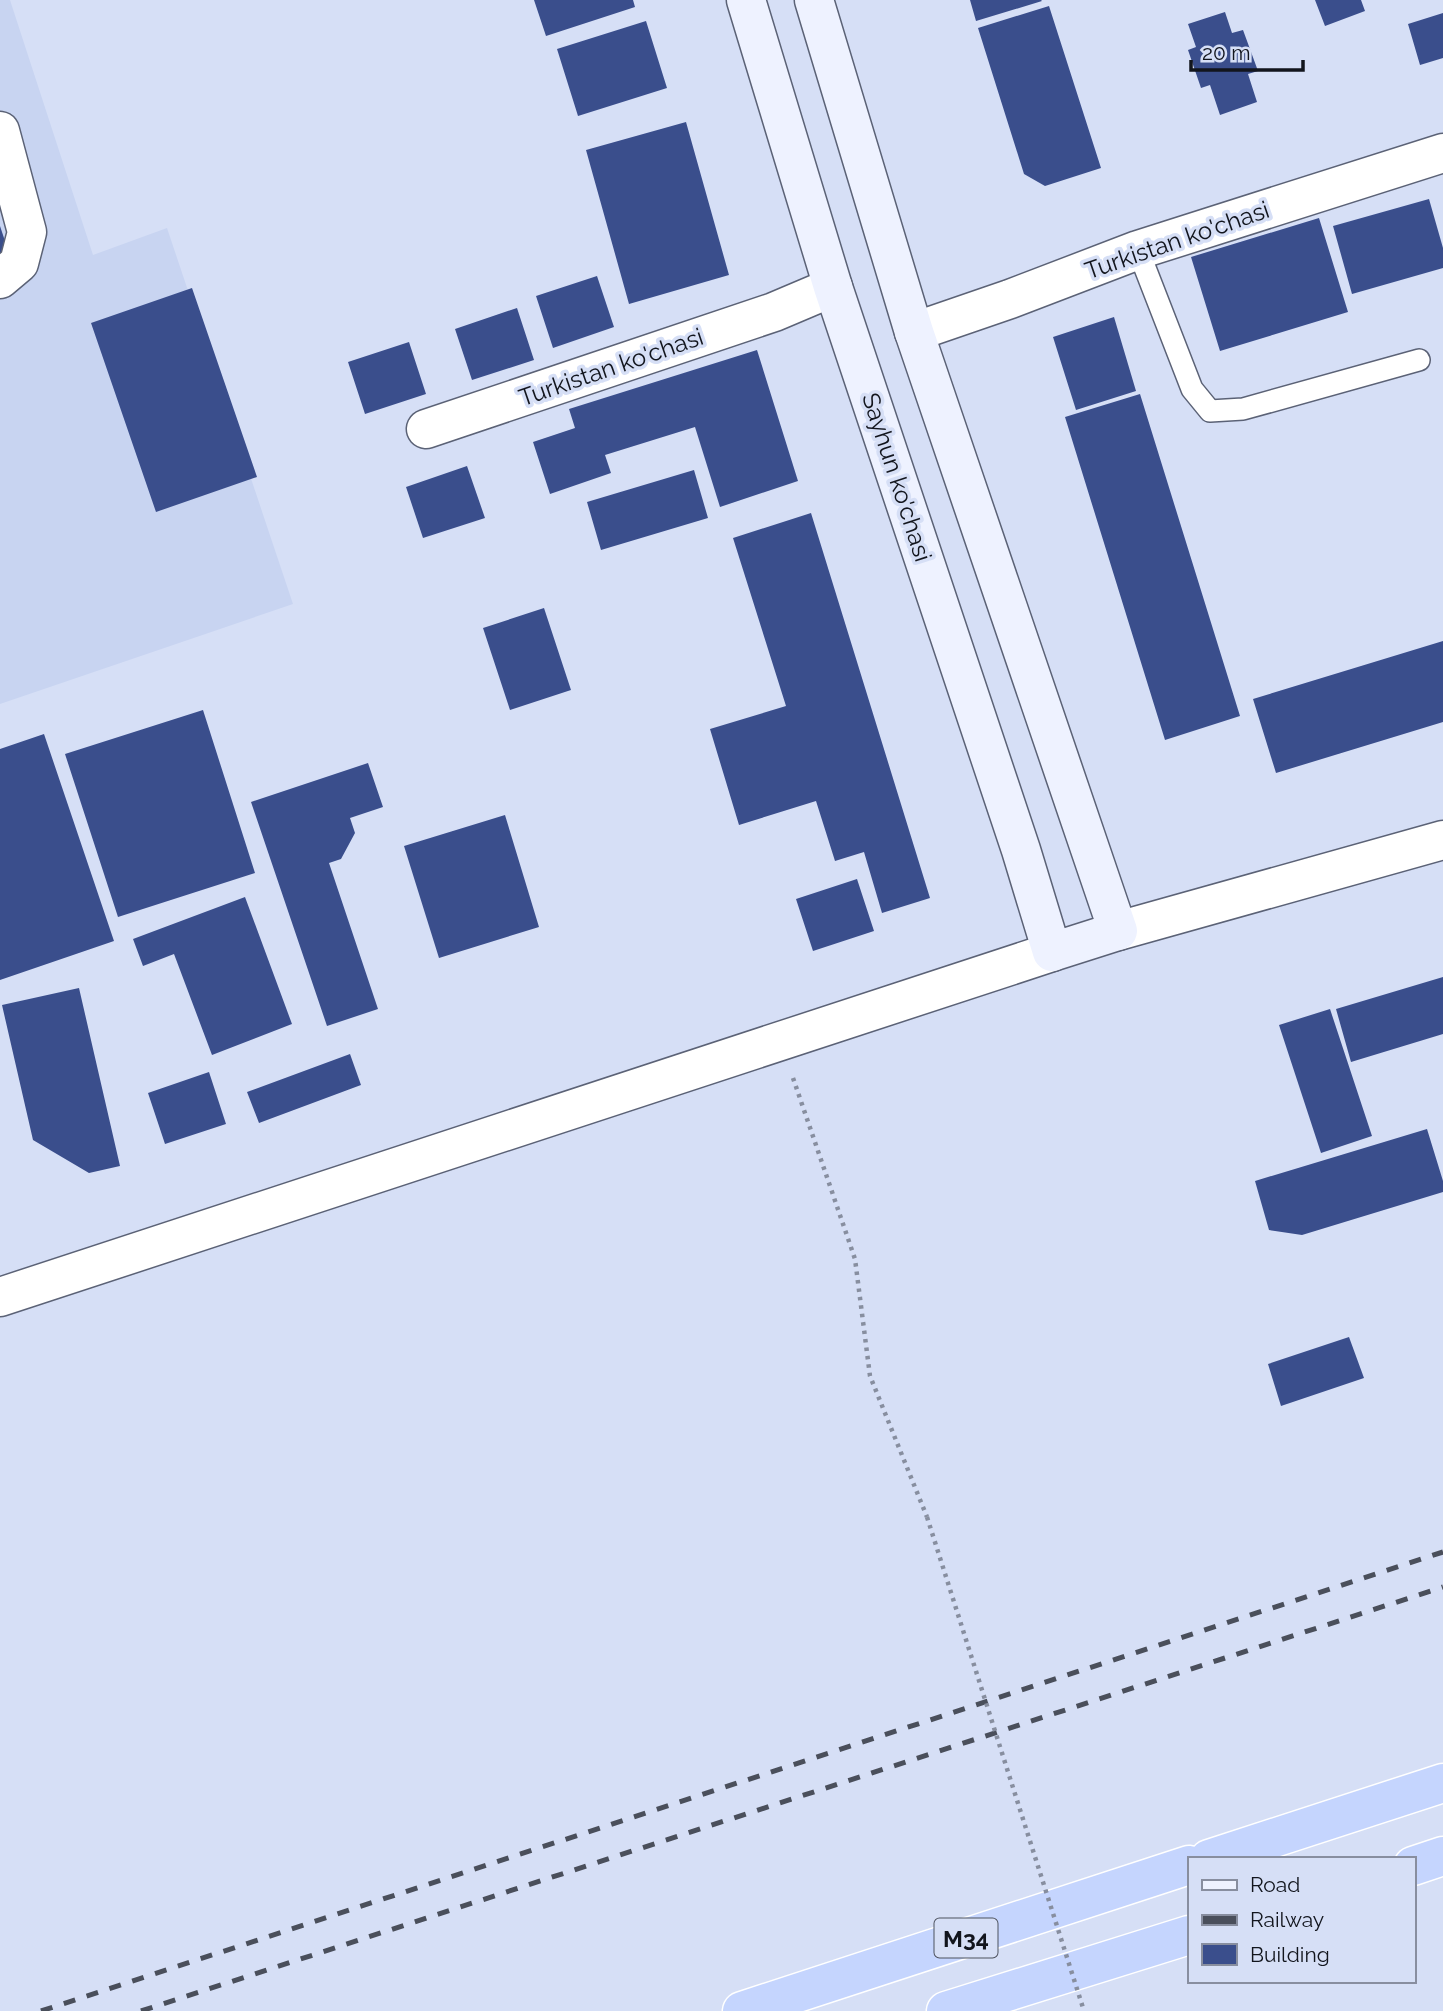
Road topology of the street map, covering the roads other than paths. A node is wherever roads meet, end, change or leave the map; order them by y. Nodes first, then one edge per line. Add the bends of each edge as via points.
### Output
1 (746, 0) edge
2 (814, 0) edge
3 (0, 131) edge
4 (1443, 153) edge
5 (1138, 250) junction
6 (0, 279) edge
7 (833, 287) junction
8 (914, 332) junction
9 (1419, 360) dead end
10 (426, 429) dead end
11 (1443, 840) edge
12 (1118, 931) junction
13 (1052, 952) junction
14 (0, 1297) edge
15 (1443, 1783) edge
16 (1443, 1856) edge
17 (1215, 1857) edge
18 (1188, 1865) edge
19 (1415, 1865) edge
20 (1188, 1935) edge
21 (742, 2011) edge
22 (946, 2011) edge

1 - 7 street, Sayhun ko'chasi
2 - 8 street
3 - 6 street via 27,232 19,263
4 - 5 street, Turkistan ko'chasi
5 - 8 street, Turkistan ko'chasi
5 - 9 lane via 1192,389 1210,411 1242,410
7 - 10 street, Turkistan ko'chasi via 774,312
7 - 13 street, Sayhun ko'chasi
8 - 12 street
11 - 12 street
12 - 13 street
13 - 14 street
15 - 17 highway
16 - 19 highway
18 - 21 highway, M34
20 - 22 highway, M34

